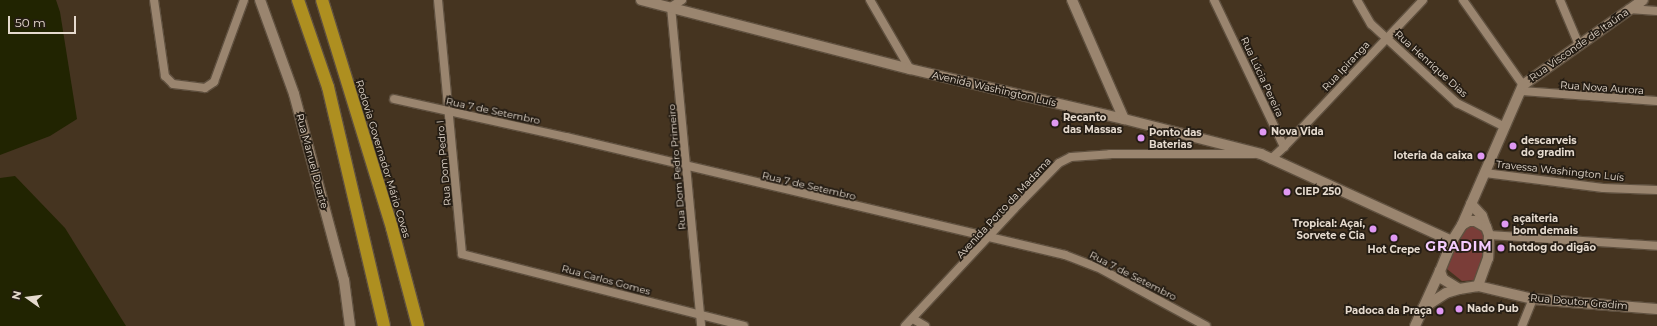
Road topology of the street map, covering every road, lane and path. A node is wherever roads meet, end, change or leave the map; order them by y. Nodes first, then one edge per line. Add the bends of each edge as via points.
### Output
1 (154, 0) edge
2 (244, 0) edge
3 (260, 0) edge
4 (298, 0) edge
5 (322, 0) edge
6 (438, 0) edge
7 (641, 0) edge
8 (682, 0) edge
9 (870, 0) edge
10 (1072, 0) edge
11 (1214, 0) edge
12 (1357, 0) edge
13 (1423, 0) edge
14 (1463, 0) edge
15 (1560, 0) edge
16 (1643, 0) edge
17 (671, 7) junction
18 (1629, 9) junction
19 (1657, 11) edge
20 (1386, 37) junction
21 (1580, 45) junction
22 (910, 69) junction
23 (1523, 88) junction
24 (394, 99) dead end
25 (1657, 101) edge
26 (449, 112) junction
27 (1124, 119) junction
28 (1505, 127) junction
29 (1284, 147) junction
30 (1260, 154) junction
31 (1272, 159) junction
32 (687, 167) junction
33 (1485, 173) junction
34 (1657, 190) edge
35 (1471, 204) junction
36 (1462, 224) junction
37 (1487, 231) junction
38 (988, 239) junction
39 (1452, 241) junction
40 (1657, 246) edge
41 (462, 254) joint
42 (1440, 271) junction
43 (1478, 286) junction
44 (1459, 289) junction
45 (1533, 299) junction
46 (1423, 308) junction
47 (1657, 309) edge
48 (700, 315) junction
49 (913, 319) junction
50 (350, 326) edge
51 (384, 326) edge
52 (418, 326) edge
53 (702, 326) edge
54 (744, 326) edge
55 (905, 326) edge
56 (925, 326) edge
57 (1206, 326) edge
58 (1415, 326) edge
59 (1522, 326) edge

1 - 2 street via 165,76 173,84 205,88 214,82
3 - 50 main road, Rua Manuel Duarte via 294,94 344,280
4 - 51 highway via 328,87
5 - 52 highway, Rodovia Governador Mário Covas via 392,228
6 - 26 street, Rua Dom Pedro I
7 - 17 main road, Avenida Washington Luís
8 - 17 street
9 - 22 street
10 - 27 main road
11 - 29 street, Rua Lúcia Pereira
12 - 20 street, Rua Henrique Dias via 1371,24
13 - 20 street, Rua Ipiranga
14 - 23 street
15 - 21 street
16 - 18 main road, Rua Visconde de Itaúna
17 - 22 main road, Avenida Washington Luís
17 - 32 street, Rua Dom Pedro Primeiro
18 - 19 street
18 - 21 main road, Rua Visconde de Itaúna
20 - 28 street, Rua Henrique Dias via 1457,103
20 - 29 street, Rua Ipiranga
21 - 23 main road, Rua Visconde de Itaúna
22 - 27 main road, Avenida Washington Luís
23 - 25 street, Rua Nova Aurora
23 - 28 main road, Rua Visconde de Itaúna
24 - 26 street, Rua 7 de Setembro
26 - 32 street, Rua 7 de Setembro
26 - 41 street, Rua Dom Pedro I
27 - 30 main road, Avenida Washington Luís
28 - 33 main road, Rua Visconde de Itaúna
29 - 31 street
30 - 31 main road, Avenida Washington Luís
30 - 38 street, Avenida Porto da Madama via 1110,154 1071,157 1059,164
31 - 39 main road, Avenida Washington Luís
32 - 38 street, Rua 7 de Setembro
32 - 48 street, Rua Dom Pedro Primeiro
33 - 34 street, Travessa Washington Luís via 1603,188
33 - 35 main road, Rua Visconde de Itaúna
35 - 36 main road, Rua Visconde de Itaúna
35 - 37 main road via 1482,216
36 - 37 main road via 1475,221
36 - 39 main road, Rua Visconde de Itaúna
37 - 40 street
37 - 43 main road via 1488,258
38 - 49 street, Avenida Porto da Madama
38 - 57 street, Rua 7 de Setembro via 1065,255 1097,267
39 - 42 main road, Rua Visconde de Itaúna
41 - 48 street, Rua Carlos Gomes
42 - 44 main road via 1443,279
42 - 46 main road
43 - 44 main road
43 - 45 main road, Rua Doutor Gradim
44 - 46 main road via 1446,293
45 - 47 main road, Rua Doutor Gradim
45 - 59 street
46 - 58 main road
48 - 53 street, Rua Dom Pedro Primeiro
48 - 54 street, Rua Carlos Gomes
49 - 55 street, Avenida Porto da Madama
49 - 56 street

